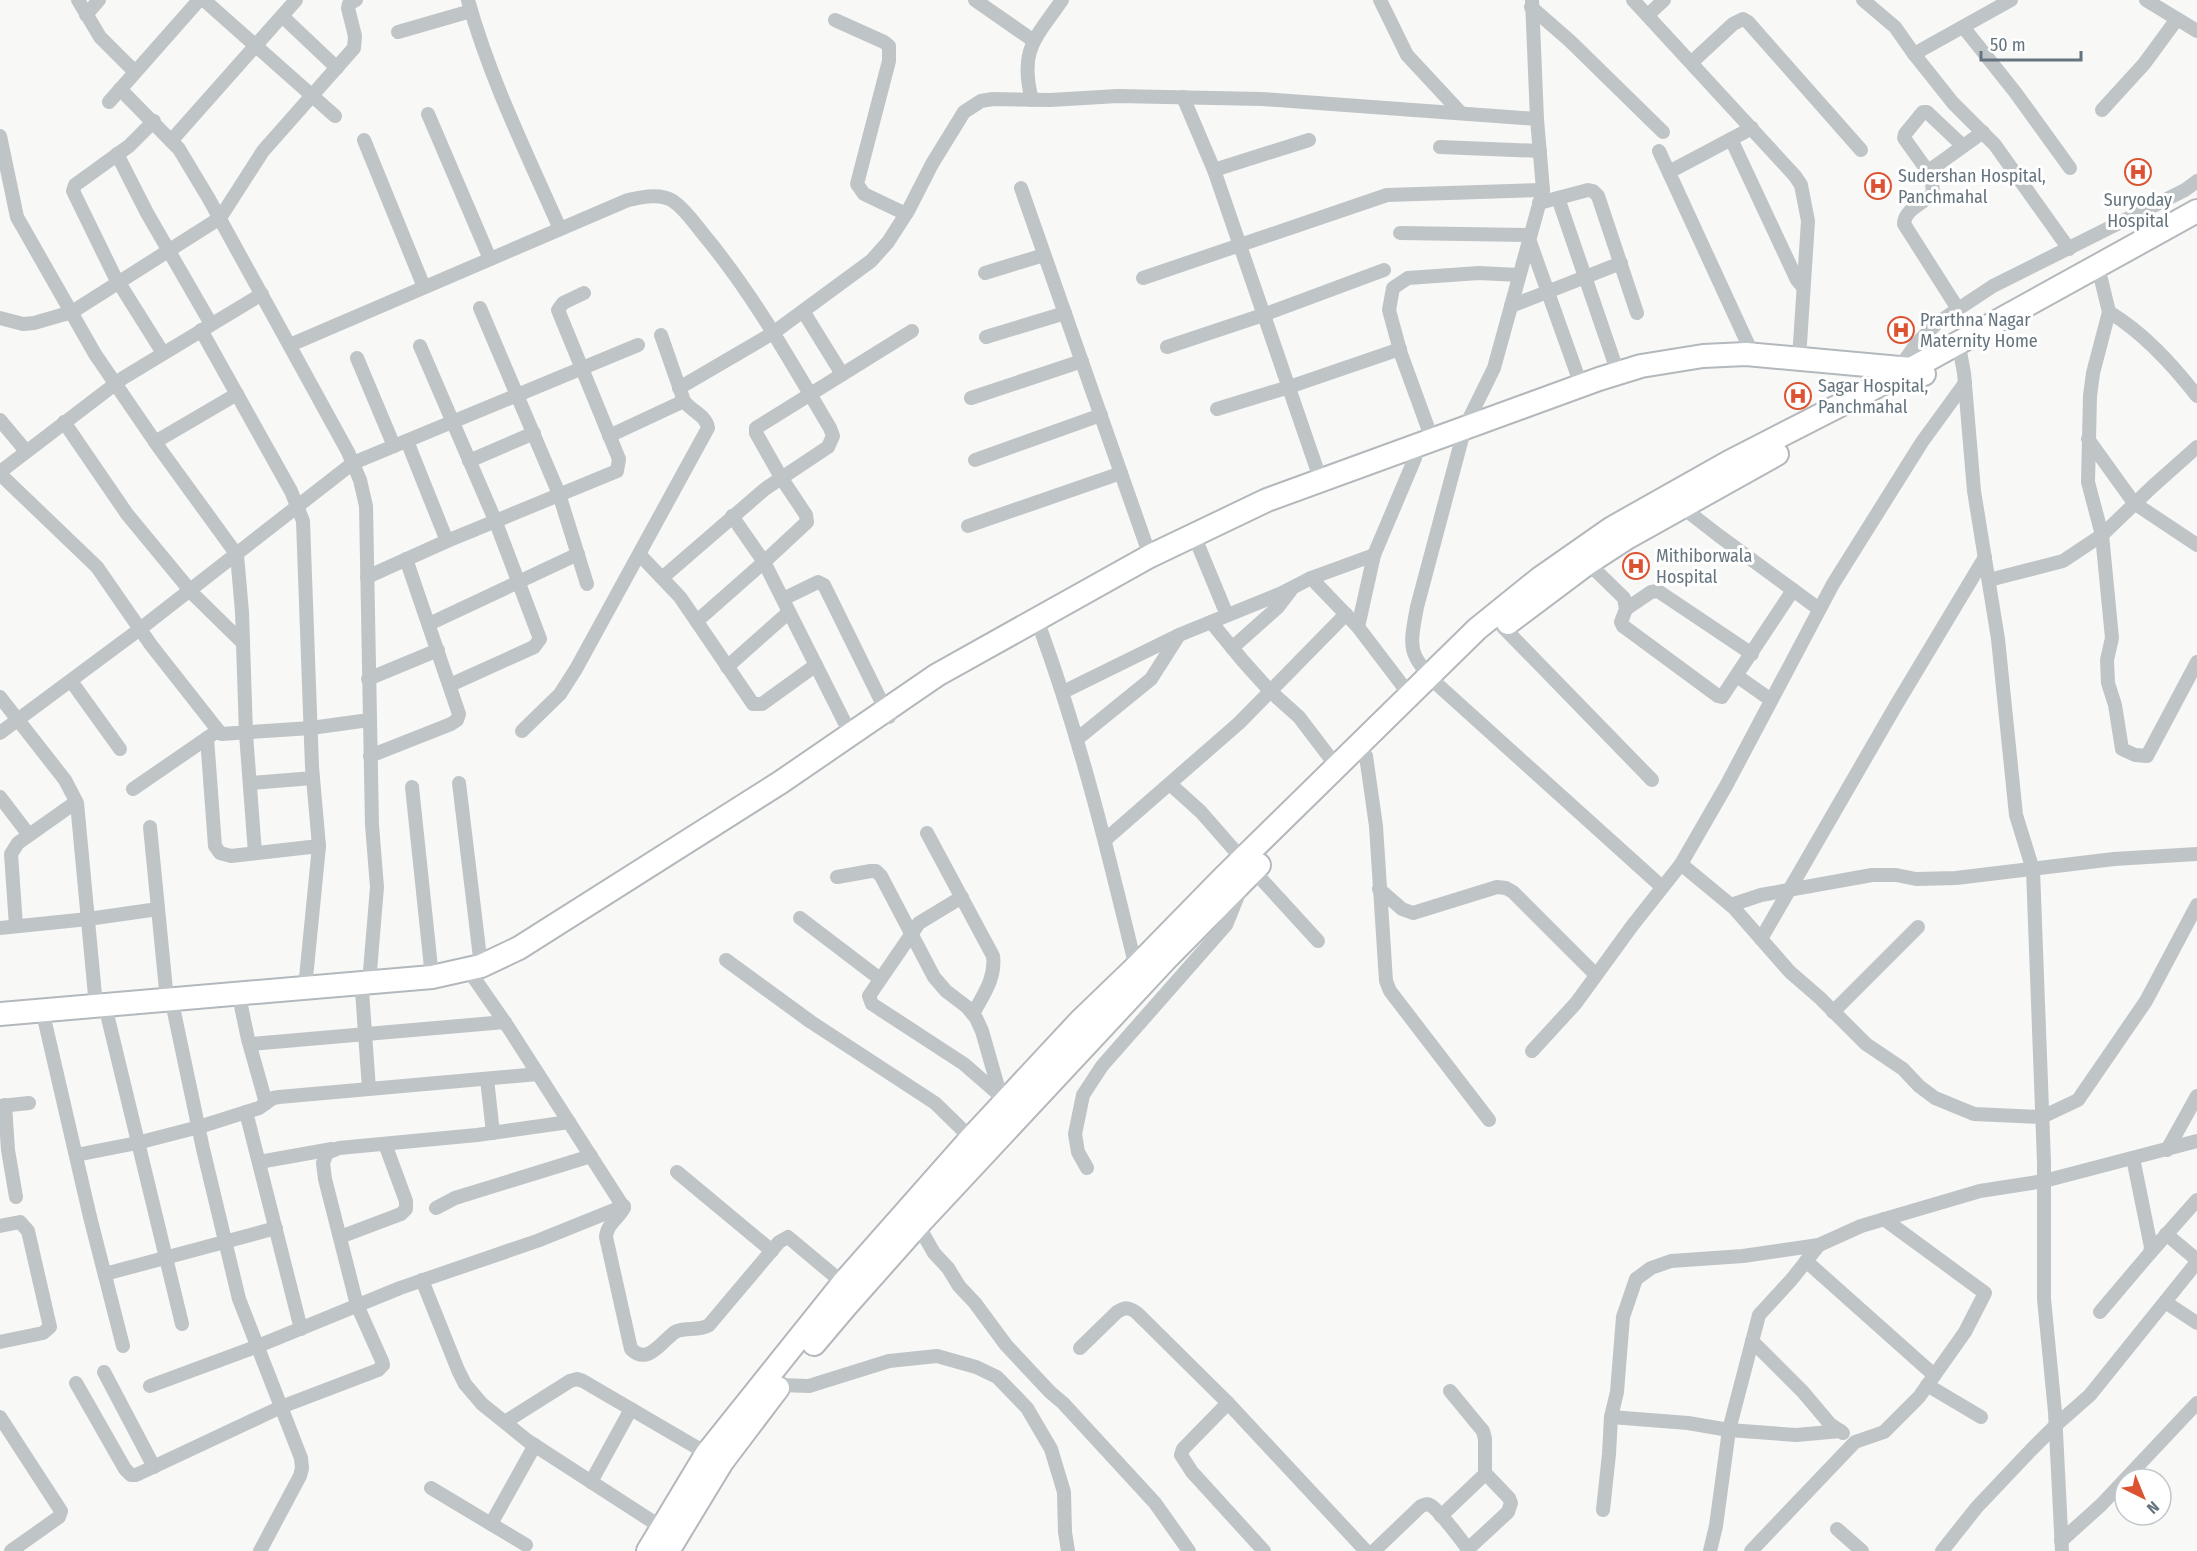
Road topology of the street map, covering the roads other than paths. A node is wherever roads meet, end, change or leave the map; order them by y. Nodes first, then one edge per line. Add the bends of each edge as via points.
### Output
1 (78, 0) edge
2 (99, 0) edge
3 (199, 0) edge
4 (204, 0) edge
5 (296, 0) edge
6 (356, 0) edge
7 (975, 0) edge
8 (1062, 0) edge
9 (1380, 0) edge
10 (1633, 0) edge
11 (1664, 0) edge
12 (1863, 0) edge
13 (2011, 0) edge
14 (2145, 0) edge
15 (1532, 4) edge
16 (469, 5) edge
17 (86, 15) junction
18 (1648, 15) junction
19 (282, 16) junction
20 (2177, 19) junction
21 (835, 20) dead end
22 (1964, 28) junction
23 (2197, 31) edge
24 (398, 32) dead end
25 (1034, 41) junction
26 (256, 46) junction
27 (1914, 54) junction
28 (1692, 62) junction
29 (337, 68) junction
30 (135, 72) junction
31 (120, 89) junction
32 (311, 95) junction
33 (1183, 97) junction
34 (1032, 100) junction
35 (109, 102) dead end
36 (2102, 110) dead end
37 (1460, 112) junction
38 (428, 114) dead end
39 (335, 116) dead end
40 (1537, 119) junction
41 (154, 121) junction
42 (1752, 128) junction
43 (1663, 132) dead end
44 (1983, 132) junction
45 (0, 136) edge
46 (1731, 139) junction
47 (364, 140) dead end
48 (1309, 140) dead end
49 (171, 141) junction
50 (1963, 146) junction
51 (1440, 147) dead end
52 (1659, 150) dead end
53 (1861, 150) dead end
54 (1540, 151) junction
55 (117, 154) junction
56 (2070, 168) dead end
57 (1214, 170) junction
58 (1669, 172) junction
59 (1929, 174) junction
60 (2197, 181) edge
61 (1021, 188) dead end
62 (1541, 196) junction
63 (1558, 198) junction
64 (2197, 211) edge
65 (906, 214) junction
66 (220, 218) junction
67 (560, 229) junction
68 (2197, 229) edge
69 (1400, 233) dead end
70 (1530, 237) junction
71 (1239, 245) junction
72 (2069, 249) junction
73 (168, 250) junction
74 (1044, 255) junction
75 (490, 259) junction
76 (1621, 263) junction
77 (1384, 270) dead end
78 (985, 273) dead end
79 (1520, 275) junction
80 (1584, 276) junction
81 (1143, 278) dead end
82 (2101, 279) junction
83 (119, 282) junction
84 (1803, 287) junction
85 (424, 288) junction
86 (1547, 291) junction
87 (584, 293) dead end
88 (262, 294) junction
89 (1511, 306) junction
90 (480, 308) dead end
91 (1958, 309) junction
92 (803, 311) junction
93 (72, 312) junction
94 (1637, 312) dead end
95 (2109, 312) junction
96 (1065, 313) junction
97 (1263, 315) junction
98 (0, 318) edge
99 (206, 327) junction
100 (912, 331) dead end
101 (773, 333) junction
102 (662, 335) dead end
103 (986, 337) dead end
104 (290, 345) junction
105 (638, 345) dead end
106 (420, 346) dead end
107 (1167, 347) dead end
108 (1960, 348) junction
109 (1400, 349) junction
110 (163, 352) junction
111 (1753, 355) junction
112 (357, 358) dead end
113 (1799, 359) junction
114 (1082, 361) junction
115 (581, 369) junction
116 (1617, 373) junction
117 (842, 374) junction
118 (1903, 376) junction
119 (115, 383) junction
120 (1965, 383) junction
121 (1581, 385) junction
122 (1289, 387) junction
123 (237, 394) junction
124 (682, 394) junction
125 (810, 394) junction
126 (518, 395) junction
127 (2197, 396) edge
128 (972, 398) dead end
129 (1217, 409) dead end
130 (1101, 415) junction
131 (0, 420) edge
132 (64, 422) junction
133 (453, 422) junction
134 (534, 433) junction
135 (1464, 434) junction
136 (609, 436) junction
137 (1432, 439) junction
138 (2088, 439) junction
139 (155, 441) junction
140 (400, 444) junction
141 (2197, 447) edge
142 (26, 451) junction
143 (1415, 458) junction
144 (975, 459) dead end
145 (469, 461) junction
146 (353, 464) junction
147 (0, 473) edge
148 (1121, 473) junction
149 (782, 479) junction
150 (1321, 481) junction
151 (559, 494) junction
152 (2134, 503) junction
153 (298, 506) junction
154 (1682, 507) junction
155 (732, 516) junction
156 (495, 520) junction
157 (968, 526) dead end
158 (2102, 535) junction
159 (447, 541) junction
160 (1198, 545) junction
161 (2197, 546) edge
162 (578, 554) junction
163 (237, 555) junction
164 (640, 555) junction
165 (1374, 555) junction
166 (1150, 556) junction
167 (1985, 557) junction
168 (406, 559) junction
169 (764, 562) junction
170 (1588, 563) junction
171 (367, 577) junction
172 (662, 578) junction
173 (1311, 578) junction
174 (1989, 580) junction
175 (520, 582) junction
176 (587, 584) dead end
177 (1295, 586) junction
178 (189, 590) junction
179 (1793, 590) junction
180 (783, 599) junction
181 (1626, 609) junction
182 (1819, 609) junction
183 (789, 612) junction
184 (1346, 614) junction
185 (1227, 615) junction
186 (696, 621) junction
187 (1211, 622) junction
188 (429, 624) junction
189 (1358, 627) junction
190 (1503, 627) junction
191 (1040, 628) junction
192 (140, 629) junction
193 (1179, 635) junction
194 (243, 643) junction
195 (1232, 648) junction
196 (438, 650) junction
197 (990, 651) junction
198 (1752, 654) junction
199 (2197, 662) edge
200 (816, 665) junction
201 (727, 666) junction
202 (1737, 676) junction
203 (368, 679) junction
204 (71, 681) junction
205 (1434, 681) junction
206 (450, 685) junction
207 (1270, 691) junction
208 (1063, 692) junction
209 (1409, 694) junction
210 (0, 697) edge
211 (1771, 700) junction
212 (888, 715) junction
213 (18, 720) junction
214 (369, 720) junction
215 (311, 728) junction
216 (522, 731) dead end
217 (0, 733) edge
218 (212, 734) junction
219 (246, 734) junction
220 (851, 735) junction
221 (1077, 740) junction
222 (120, 749) dead end
223 (370, 756) junction
224 (1366, 756) junction
225 (1337, 767) junction
226 (313, 778) junction
227 (1652, 780) dead end
228 (250, 783) junction
229 (459, 783) dead end
230 (1170, 784) junction
231 (412, 787) dead end
232 (134, 789) dead end
233 (76, 802) junction
234 (2, 805) edge
235 (150, 826) dead end
236 (927, 833) dead end
237 (29, 835) junction
238 (1105, 840) junction
239 (319, 846) junction
240 (255, 853) junction
241 (2197, 854) edge
242 (1681, 864) junction
243 (1247, 870) junction
244 (2033, 870) junction
245 (837, 877) dead end
246 (1662, 887) junction
247 (1379, 889) junction
248 (1789, 890) junction
249 (962, 897) junction
250 (1731, 905) junction
251 (2197, 905) edge
252 (158, 909) junction
253 (800, 918) dead end
254 (88, 919) junction
255 (16, 926) junction
256 (1918, 927) dead end
257 (0, 928) edge
258 (911, 933) junction
259 (1761, 939) junction
260 (1318, 941) dead end
261 (726, 960) dead end
262 (477, 972) junction
263 (1596, 975) junction
264 (432, 977) junction
265 (1139, 977) junction
266 (880, 979) junction
267 (365, 987) junction
268 (305, 988) junction
269 (335, 990) junction
270 (240, 1001) junction
271 (170, 1004) junction
272 (101, 1010) junction
273 (1833, 1012) junction
274 (0, 1014) edge
275 (973, 1014) junction
276 (44, 1018) junction
277 (0, 1023) edge
278 (505, 1023) junction
279 (364, 1035) junction
280 (250, 1044) junction
281 (1532, 1051) dead end
282 (538, 1074) junction
283 (487, 1078) junction
284 (369, 1089) junction
285 (2197, 1096) edge
286 (266, 1103) junction
287 (29, 1104) dead end
288 (1014, 1105) junction
289 (3, 1106) edge
290 (246, 1112) junction
291 (2043, 1117) junction
292 (1489, 1120) dead end
293 (569, 1122) junction
294 (199, 1127) junction
295 (493, 1133) junction
296 (2197, 1141) edge
297 (137, 1143) junction
298 (385, 1144) junction
299 (979, 1146) junction
300 (332, 1149) junction
301 (2167, 1149) junction
302 (76, 1155) junction
303 (591, 1156) junction
304 (2133, 1158) junction
305 (259, 1162) junction
306 (1086, 1168) dead end
307 (677, 1172) dead end
308 (2044, 1182) junction
309 (16, 1197) dead end
310 (2197, 1200) edge
311 (624, 1206) junction
312 (436, 1208) dead end
313 (1884, 1219) junction
314 (0, 1226) edge
315 (918, 1226) junction
316 (276, 1228) junction
317 (2166, 1234) junction
318 (340, 1237) junction
319 (226, 1242) junction
320 (1820, 1245) junction
321 (772, 1251) junction
322 (2150, 1253) junction
323 (165, 1256) junction
324 (1806, 1261) junction
325 (2197, 1261) edge
326 (105, 1274) junction
327 (422, 1280) junction
328 (843, 1283) junction
329 (2165, 1302) junction
330 (357, 1305) junction
331 (2100, 1312) dead end
332 (2197, 1323) edge
333 (182, 1324) dead end
334 (301, 1329) junction
335 (1752, 1341) junction
336 (0, 1342) edge
337 (123, 1346) dead end
338 (258, 1347) junction
339 (1080, 1348) dead end
340 (104, 1372) dead end
341 (1931, 1380) junction
342 (76, 1383) dead end
343 (781, 1385) junction
344 (150, 1386) dead end
345 (1450, 1391) dead end
346 (1228, 1402) junction
347 (2197, 1403) edge
348 (281, 1407) junction
349 (631, 1409) junction
350 (0, 1417) edge
351 (1981, 1417) dead end
352 (1611, 1418) junction
353 (505, 1422) junction
354 (2056, 1425) junction
355 (1729, 1430) junction
356 (1840, 1431) junction
357 (1855, 1442) junction
358 (535, 1445) junction
359 (715, 1458) junction
360 (154, 1467) junction
361 (1485, 1475) junction
362 (591, 1482) junction
363 (431, 1488) dead end
364 (1603, 1510) dead end
365 (1441, 1516) junction
366 (491, 1524) junction
367 (1837, 1529) dead end
368 (669, 1538) edge
369 (525, 1545) dead end
370 (2061, 1546) edge
371 (1468, 1550) edge
372 (11, 1551) edge
373 (260, 1551) edge
374 (648, 1551) edge
375 (1068, 1551) edge
376 (1189, 1551) edge
377 (1264, 1551) edge
378 (1366, 1551) edge
379 (1374, 1551) edge
380 (1710, 1551) edge
381 (1751, 1551) edge
382 (1863, 1551) edge
383 (1942, 1551) edge

1 - 17 street
2 - 17 street
3 - 30 street
4 - 26 street
5 - 19 street
6 - 29 street via 348,8 356,43
7 - 25 street
8 - 25 street
9 - 37 street via 1407,54
10 - 18 street
11 - 18 street
12 - 27 street via 1895,27
13 - 22 street
14 - 20 street
15 - 40 street
15 - 43 street
16 - 24 street
16 - 67 street via 507,108
17 - 30 street via 100,37
18 - 28 street
19 - 26 street
19 - 29 street
20 - 23 street
20 - 36 street via 2144,64
21 - 65 street via 890,46 857,184 864,194
22 - 27 street
22 - 56 street
25 - 34 street via 1026,70
26 - 32 street
26 - 49 street
27 - 44 street via 1953,103
28 - 42 street
28 - 53 street via 1743,19
29 - 32 street
30 - 31 street
31 - 35 street
31 - 41 street
32 - 39 street
32 - 66 street via 262,151
33 - 34 street
33 - 37 street
33 - 57 street
34 - 65 street via 981,101 964,112
37 - 40 street
38 - 75 street
40 - 54 street
41 - 49 street
41 - 55 street
42 - 46 street
42 - 84 street via 1801,185 1808,221
44 - 50 street
44 - 72 street
45 - 93 street via 17,217
46 - 58 street
46 - 84 street
47 - 85 street
48 - 57 street
49 - 66 street
50 - 59 street
50 - 59 street via 1923,112 1904,138
51 - 54 street
52 - 58 street
54 - 62 street
55 - 73 street
55 - 83 street via 75,184 73,191
57 - 71 street
58 - 111 street
59 - 91 street via 1933,191 1906,215 1904,224
60 - 72 street
61 - 74 street
62 - 63 street
62 - 70 street
62 - 71 street via 1387,195
63 - 76 street via 1588,189 1598,196
63 - 80 street
64 - 108 main road
65 - 92 street via 872,261
66 - 73 street
66 - 88 street
67 - 75 street
67 - 101 street via 628,200 646,196 671,200 724,259
68 - 82 main road
69 - 70 street
70 - 79 street
70 - 86 street
71 - 81 street
71 - 97 street
72 - 91 street via 1993,286
73 - 83 street
73 - 99 street
74 - 78 street
74 - 96 street
75 - 85 street
76 - 80 street
76 - 94 street
77 - 97 street
79 - 89 street
79 - 109 street via 1479,273 1408,278 1398,283 1389,310
80 - 86 street
80 - 116 street
82 - 95 street
82 - 108 main road
83 - 93 street
83 - 110 street
84 - 113 street
85 - 104 street
86 - 89 street
86 - 121 street
87 - 115 street via 563,303 558,310
88 - 99 street
88 - 104 street
89 - 135 street via 1494,368
90 - 126 street
91 - 118 street via 1917,343
92 - 101 street
92 - 117 street
93 - 98 street via 23,324
93 - 119 street
95 - 127 street via 2150,343
95 - 138 street via 2093,373
96 - 103 street
96 - 114 street
97 - 107 street
97 - 122 street
99 - 110 street
99 - 123 street
100 - 117 street
101 - 124 street
101 - 125 street
102 - 124 street
104 - 146 street
105 - 115 street
106 - 133 street
108 - 118 main road
108 - 120 street
109 - 122 street
109 - 137 street
110 - 119 street
111 - 113 main road
111 - 116 main road via 1703,356
112 - 140 street
113 - 118 main road
114 - 128 street
114 - 130 street
115 - 126 street
115 - 136 street
116 - 121 main road
117 - 125 street
118 - 135 main road via 1728,363 1689,367 1639,377
118 - 154 main road
118 - 205 main road via 1729,462 1612,528 1477,629
119 - 132 street
119 - 139 street
120 - 167 street via 1974,491
120 - 182 street via 1922,442
121 - 135 main road
122 - 129 street
122 - 150 street
123 - 139 street
123 - 153 street
124 - 136 street
124 - 164 street via 688,407 704,419 708,428
125 - 149 street via 830,428 832,441 820,454
125 - 149 street via 756,428
126 - 133 street
126 - 134 street
130 - 144 street
130 - 148 street
131 - 142 street
132 - 142 street
132 - 178 street via 127,514
133 - 140 street
133 - 145 street
134 - 145 street
134 - 151 street
135 - 137 main road
135 - 143 main road
135 - 205 street via 1412,635 1417,663
136 - 151 street via 619,459 617,471
137 - 150 main road
138 - 152 street
138 - 158 street via 2088,482
139 - 163 street
140 - 146 street
140 - 159 street
141 - 152 street
142 - 147 street
143 - 160 main road via 1292,504
143 - 165 street
145 - 156 street
146 - 153 street
146 - 171 street via 366,506
147 - 192 street via 97,567
148 - 157 street
148 - 166 street
149 - 155 street
149 - 169 street via 807,522
150 - 166 main road via 1267,500
151 - 156 street
151 - 162 street
152 - 158 street
152 - 161 street
153 - 163 street
153 - 215 street via 305,537
154 - 170 main road
154 - 179 street
155 - 169 street
155 - 172 street
156 - 159 street
156 - 175 street
158 - 174 street via 2063,561
158 - 199 street via 2112,638 2107,660 2108,683 2122,749 2146,756
159 - 168 street
160 - 185 street
160 - 191 main road
162 - 175 street
162 - 176 street
163 - 178 street
163 - 194 street
164 - 172 street
164 - 216 street via 560,694
165 - 173 street
165 - 189 street
166 - 197 main road
167 - 174 street
167 - 248 street
168 - 171 street
168 - 188 street
169 - 180 street
169 - 186 street
170 - 181 street via 1624,598
170 - 190 main road
171 - 203 street
172 - 186 street
173 - 177 street
173 - 184 street
174 - 244 street via 2016,815
175 - 188 street
175 - 206 street via 539,633 538,644
177 - 185 street
177 - 195 street via 1278,607
178 - 192 street
178 - 194 street
179 - 182 street
179 - 198 street
180 - 183 street
180 - 212 street via 818,582 824,585
181 - 198 street via 1658,591
181 - 202 street via 1623,626 1718,696 1725,694
182 - 211 street
183 - 200 street
183 - 201 street
184 - 189 street
184 - 207 street
185 - 187 street
186 - 201 street
187 - 193 street
187 - 195 street
188 - 196 street
189 - 209 street
190 - 205 main road
190 - 227 street
191 - 197 main road
191 - 208 street
192 - 204 street
192 - 218 street
193 - 208 street
193 - 221 street via 1151,679
194 - 219 street
195 - 207 street
196 - 203 street
196 - 206 street
197 - 212 main road via 916,689
198 - 202 street
200 - 201 street via 758,706 749,700
200 - 220 street
202 - 211 street
203 - 214 street
204 - 213 street
204 - 222 street
205 - 209 main road
205 - 224 main road
205 - 246 street
206 - 223 street via 458,708 457,720
207 - 225 street via 1299,717
207 - 230 street
208 - 221 street
209 - 225 main road
210 - 213 street
211 - 242 street
212 - 220 main road
212 - 262 main road via 785,794 517,958
213 - 217 street
213 - 233 street via 66,780
214 - 215 street
214 - 223 street
215 - 219 street
215 - 226 street
218 - 219 street
218 - 232 street
218 - 240 street via 215,846 225,855
219 - 228 street
220 - 262 main road
221 - 238 street
223 - 267 street via 377,887
224 - 243 main road
224 - 247 street via 1376,826
225 - 243 main road
226 - 228 street
226 - 239 street
228 - 240 street
229 - 262 street
230 - 238 street
230 - 243 street via 1201,812
231 - 264 street
233 - 237 street
233 - 254 street
234 - 237 street
235 - 252 street
236 - 249 street
237 - 255 street via 11,854
238 - 265 street
239 - 240 street
239 - 268 street
241 - 244 street via 2114,859
242 - 246 street
242 - 250 street
243 - 260 street
243 - 265 main road via 1185,939
243 - 265 main road via 1201,902
243 - 306 street via 1226,925 1102,1066 1083,1095 1075,1134
244 - 248 street via 1956,879 1872,874
244 - 291 street
245 - 258 street via 876,872
246 - 263 street
247 - 263 street via 1402,909 1413,913 1497,887 1506,888
247 - 292 street via 1383,958 1390,991
248 - 250 street via 1761,894
248 - 259 street
249 - 258 street
249 - 275 street via 993,956 993,976
250 - 259 street
251 - 291 street via 2146,1001 2078,1100
252 - 254 street
252 - 271 street
253 - 266 street
254 - 255 street
254 - 272 street
255 - 257 street
256 - 273 street
258 - 266 street
258 - 275 street via 934,977
259 - 273 street
261 - 299 street via 811,1022 925,1096
262 - 264 main road
262 - 267 main road via 426,985
262 - 278 street
263 - 281 street
264 - 267 main road
265 - 288 main road via 1096,1036
265 - 288 main road via 1080,1021
266 - 288 street via 869,996 872,1004 964,1064
267 - 269 main road
267 - 279 street
268 - 269 main road
268 - 271 main road
269 - 270 main road
270 - 271 main road
270 - 280 street
271 - 272 main road
271 - 294 street
272 - 274 main road
272 - 276 main road
272 - 297 street
273 - 291 street via 1866,1044 1903,1069 1935,1098 1974,1114
275 - 288 street
276 - 277 main road
276 - 302 street
278 - 279 street
278 - 282 street
279 - 280 street
279 - 284 street
280 - 286 street
282 - 283 street
282 - 293 street
283 - 284 street
283 - 295 street
284 - 286 street via 279,1096
285 - 301 street
286 - 290 street
287 - 289 street
288 - 299 main road
289 - 309 street
290 - 294 street
290 - 305 street
291 - 308 street
293 - 295 street
293 - 303 street
294 - 297 street
294 - 319 street
295 - 298 street
296 - 301 street
297 - 302 street
297 - 323 street
298 - 300 street
298 - 318 street via 406,1201 405,1209 401,1214
299 - 315 main road
299 - 328 main road
300 - 305 street
300 - 318 street via 323,1163
301 - 304 street
302 - 326 street
303 - 311 street
303 - 312 street via 455,1198
304 - 308 street
304 - 322 street
305 - 316 street
307 - 321 street
308 - 313 street via 1980,1191
308 - 354 street via 2044,1299
310 - 317 street
311 - 321 street via 606,1230 606,1238 631,1348 639,1355 655,1351 676,1332 709,1324
311 - 327 street
313 - 320 street
313 - 341 street via 1985,1293 1965,1332
314 - 336 street via 20,1222 28,1232 50,1327 43,1333
315 - 343 main road
315 - 376 street via 934,1253 1006,1345 1064,1402 1155,1503
316 - 319 street
316 - 334 street
317 - 322 street
317 - 325 street
318 - 330 street
319 - 323 street
319 - 338 street via 239,1299
320 - 324 street
320 - 352 street via 1671,1261 1636,1279 1623,1317
321 - 328 street via 784,1239 792,1239
322 - 331 street
323 - 326 street
323 - 333 street
324 - 335 street via 1759,1315
324 - 341 street
325 - 329 street
326 - 337 street
327 - 330 street
327 - 353 street via 465,1384
328 - 359 main road
329 - 332 street
329 - 354 street via 2090,1395
330 - 334 street
330 - 348 street via 382,1361 381,1368
334 - 338 street
335 - 355 street
335 - 356 street
338 - 344 street
338 - 348 street
339 - 346 street via 1117,1312 1131,1308
340 - 360 street
341 - 351 street
341 - 357 street via 1884,1432
342 - 360 street via 128,1473 136,1475
343 - 359 main road
343 - 375 street via 809,1386 889,1361 937,1356 976,1366 997,1377 1027,1408 1051,1449 1064,1492
345 - 361 street via 1483,1431
346 - 377 street via 1183,1449 1182,1455 1192,1472
346 - 378 street
347 - 370 street
348 - 360 street
348 - 373 street via 302,1468
349 - 353 street via 577,1379
349 - 359 street
349 - 362 street
350 - 372 street via 62,1511
352 - 355 street
352 - 364 street
353 - 358 street
354 - 370 street
354 - 383 street via 1977,1507
355 - 356 street via 1796,1435
355 - 380 street
356 - 357 street
357 - 381 street
358 - 362 street
358 - 366 street
359 - 368 main road
361 - 365 street
361 - 371 street via 1509,1498 1510,1508
362 - 368 street
363 - 366 street
365 - 371 street
365 - 379 street via 1430,1504 1421,1506
366 - 369 street
367 - 382 street
368 - 374 main road

